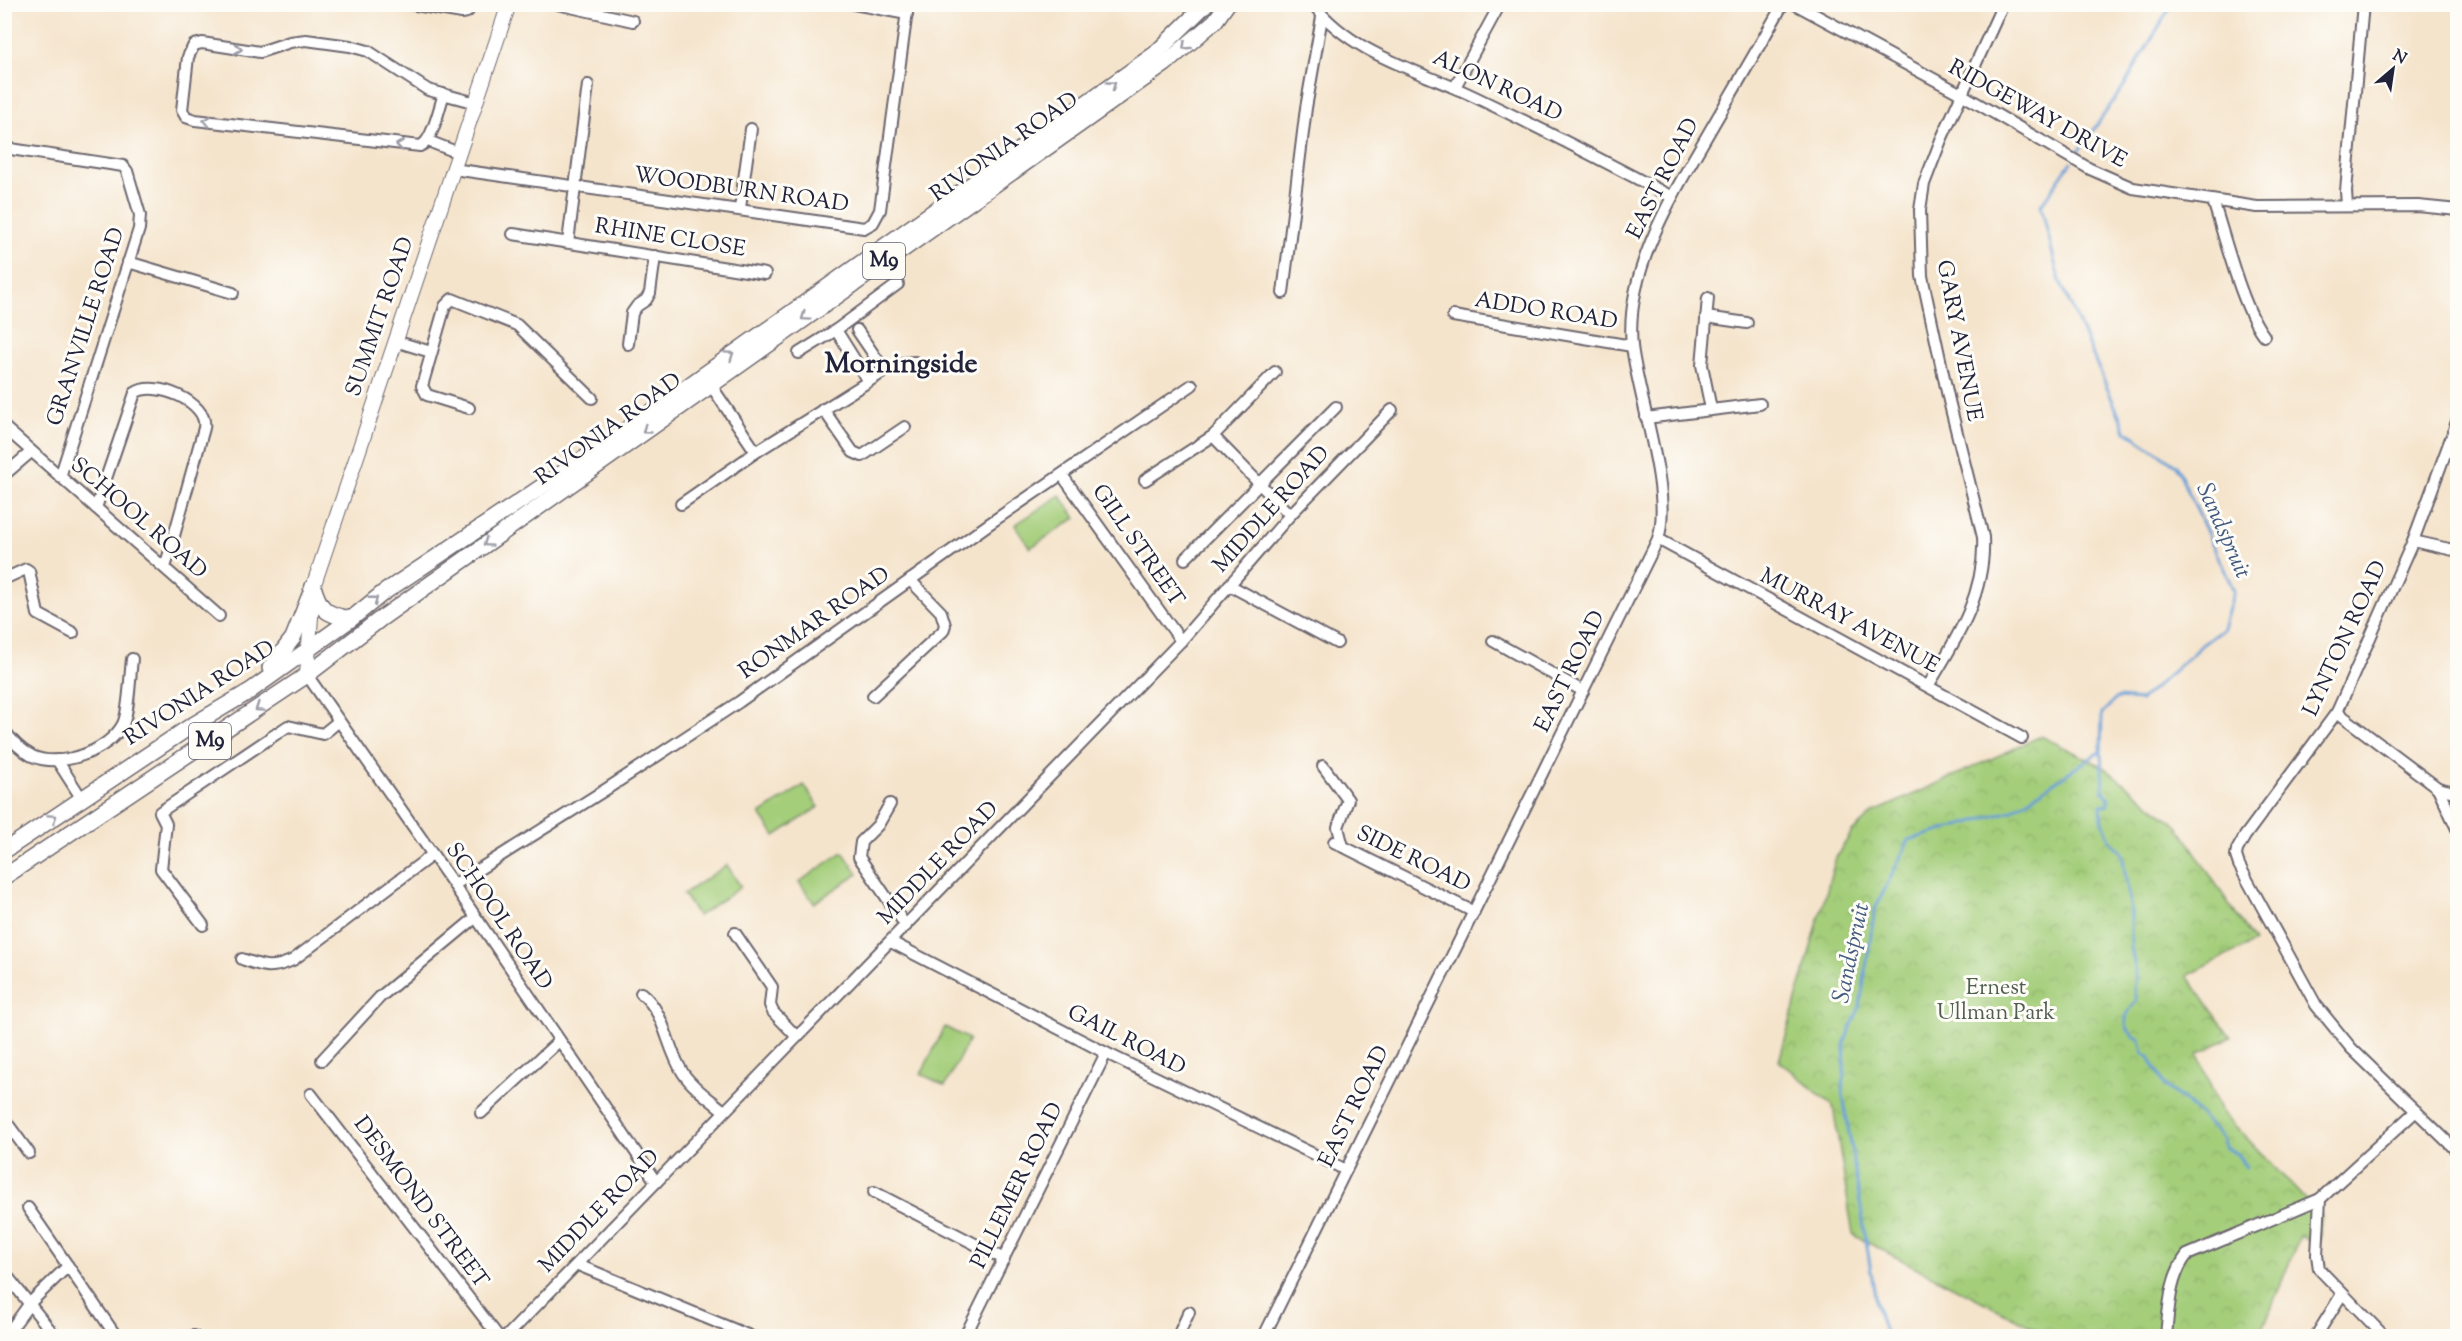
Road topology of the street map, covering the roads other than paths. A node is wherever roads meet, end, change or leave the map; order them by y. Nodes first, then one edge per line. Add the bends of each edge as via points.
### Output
1 (410, 4) edge
2 (472, 4) edge
3 (509, 4) edge
4 (557, 4) edge
5 (854, 4) edge
6 (1206, 4) edge
7 (1227, 4) edge
8 (1313, 4) edge
9 (1500, 4) edge
10 (1784, 4) edge
11 (1795, 4) edge
12 (2003, 4) edge
13 (2363, 4) edge
14 (907, 9) edge
15 (1322, 17) junction
16 (633, 21) dead end
17 (588, 85) dead end
18 (1455, 87) junction
19 (444, 94) junction
20 (1963, 95) junction
21 (476, 103) junction
22 (751, 129) dead end
23 (428, 141) junction
24 (4, 148) edge
25 (459, 153) junction
26 (453, 169) junction
27 (575, 185) junction
28 (1672, 197) junction
29 (2213, 201) junction
30 (2347, 206) junction
31 (740, 208) junction
32 (2457, 210) edge
33 (513, 234) dead end
34 (568, 242) junction
35 (655, 256) junction
36 (128, 262) junction
37 (765, 274) dead end
38 (898, 284) dead end
39 (233, 293) dead end
40 (1283, 293) dead end
41 (1708, 298) dead end
42 (1453, 316) dead end
43 (1706, 317) junction
44 (1747, 323) dead end
45 (836, 330) junction
46 (857, 330) dead end
47 (2264, 336) dead end
48 (395, 341) junction
49 (628, 344) dead end
50 (1632, 346) junction
51 (431, 352) junction
52 (799, 353) dead end
53 (915, 363) dead end
54 (885, 371) junction
55 (1275, 372) dead end
56 (706, 379) junction
57 (868, 381) junction
58 (1192, 385) dead end
59 (592, 398) dead end
60 (1760, 404) dead end
61 (1336, 407) dead end
62 (469, 408) dead end
63 (823, 409) junction
64 (1711, 409) junction
65 (1392, 410) dead end
66 (1646, 418) junction
67 (2457, 419) edge
68 (4, 427) edge
69 (905, 427) dead end
70 (1213, 436) junction
71 (31, 452) junction
72 (756, 452) junction
73 (4, 475) edge
74 (1062, 475) junction
75 (60, 477) junction
76 (1145, 480) dead end
77 (1260, 485) junction
78 (681, 504) dead end
79 (96, 508) junction
80 (510, 508) junction
81 (535, 510) junction
82 (1290, 515) junction
83 (1658, 539) junction
84 (2413, 541) junction
85 (2457, 551) edge
86 (1185, 559) dead end
87 (165, 568) junction
88 (4, 579) edge
89 (910, 580) junction
90 (1229, 585) junction
91 (313, 587) junction
92 (219, 616) dead end
93 (351, 619) junction
94 (74, 633) dead end
95 (1180, 641) junction
96 (1493, 641) dead end
97 (1337, 643) dead end
98 (310, 646) junction
99 (132, 659) dead end
100 (308, 675) junction
101 (1928, 686) junction
102 (250, 691) junction
103 (1583, 691) junction
104 (873, 696) dead end
105 (2337, 712) junction
106 (339, 721) junction
107 (4, 730) edge
108 (2022, 738) dead end
109 (57, 760) junction
110 (1323, 766) dead end
111 (2438, 789) junction
112 (2457, 793) edge
113 (82, 799) junction
114 (890, 804) dead end
115 (2457, 831) edge
116 (4, 851) edge
117 (432, 855) junction
118 (4, 877) edge
119 (454, 885) junction
120 (1474, 912) junction
121 (475, 918) junction
122 (203, 925) dead end
123 (906, 926) junction
124 (735, 933) dead end
125 (891, 942) junction
126 (242, 959) dead end
127 (641, 993) dead end
128 (797, 1037) junction
129 (559, 1041) junction
130 (1106, 1053) junction
131 (322, 1060) dead end
132 (311, 1094) dead end
133 (2415, 1110) junction
134 (724, 1111) junction
135 (481, 1113) dead end
136 (4, 1119) edge
137 (2456, 1147) edge
138 (28, 1153) dead end
139 (1346, 1170) junction
140 (656, 1182) junction
141 (874, 1192) dead end
142 (2320, 1199) junction
143 (27, 1208) dead end
144 (1004, 1259) junction
145 (578, 1265) junction
146 (68, 1266) junction
147 (4, 1272) edge
148 (2342, 1294) junction
149 (30, 1303) junction
150 (1189, 1312) dead end
151 (6, 1336) edge
152 (56, 1336) edge
153 (116, 1336) edge
154 (498, 1336) edge
155 (507, 1336) edge
156 (750, 1336) edge
157 (965, 1336) edge
158 (1178, 1336) edge
159 (1264, 1336) edge
160 (2166, 1336) edge
161 (2316, 1336) edge
162 (2384, 1336) edge

1 - 2 street via 462,14
3 - 21 main road, SUMMIT ROAD
4 - 16 street
5 - 14 street
56 -> 6 main road, RIVONIA ROAD / M9 via 1155,54
7 -> 56 main road, RIVONIA ROAD / M9 via 1215,21 1165,64
8 - 15 street, ALON ROAD
9 - 18 street
10 - 28 street, EAST ROAD
11 - 20 street, RIDGEWAY DRIVE
12 - 20 street, GARY AVENUE
13 - 30 street
14 - 31 street, WOODBURN ROAD via 880,210 873,223 864,228 851,227
15 - 18 street, ALON ROAD via 1360,46
15 - 40 street via 1306,108
17 - 27 street, RHINE CLOSE
18 - 28 street, ALON ROAD
19 - 21 street
19 - 23 street
23 -> 19 street via 414,146 188,119 182,107 188,57 197,43 260,52 298,40 350,46 368,51 428,90
20 - 29 street, RIDGEWAY DRIVE via 2090,169 2133,188
20 - 101 street, GARY AVENUE via 1922,191 1922,276 1983,537 1984,565 1968,614
21 - 25 main road, SUMMIT ROAD
22 - 31 street
23 - 25 street
24 - 36 street, GRANVILLE ROAD via 125,168 141,221
25 - 26 main road, SUMMIT ROAD
26 - 27 street, WOODBURN ROAD
26 - 48 main road, SUMMIT ROAD
27 - 31 street, WOODBURN ROAD
27 - 34 street, RHINE CLOSE
28 - 50 street, EAST ROAD via 1636,290
29 - 30 street, RIDGEWAY DRIVE via 2257,207
29 - 47 street via 2244,294
30 - 32 street, RIDGEWAY DRIVE
33 - 34 street, RHINE CLOSE
34 - 35 street, RHINE CLOSE
35 - 37 street, RHINE CLOSE
35 - 49 street via 650,293 632,312
36 - 39 street
36 - 75 street, GRANVILLE ROAD
38 - 45 street
41 - 43 street
42 - 50 street, ADDO ROAD
43 - 44 street
43 - 64 street via 1702,365
45 - 52 street
45 - 57 street
46 - 54 street
48 - 51 street
48 - 91 main road, SUMMIT ROAD
50 - 66 street, EAST ROAD
51 - 59 street via 445,306 449,300 456,300 517,325
51 - 62 street via 423,391
53 - 54 street via 903,363
54 - 57 street
55 - 70 street
56 - 72 street
56 - 80 main road, RIVONIA ROAD / M9
56 -> 81 main road, RIVONIA ROAD / M9
57 - 63 street
58 - 74 street, RONMAR ROAD
60 - 64 street
61 - 77 street
63 - 69 street via 853,452 862,456
63 - 72 street
64 - 66 street
65 - 82 street, MIDDLE ROAD
66 - 83 street, EAST ROAD via 1659,489 1662,524
67 - 84 street, LYNTON ROAD
68 - 71 street, SCHOOL ROAD
70 - 76 street
70 - 77 street
71 - 73 street
71 - 75 street, SCHOOL ROAD
72 - 78 street
74 - 89 street, RONMAR ROAD
74 - 95 street, GILL STREET
75 - 79 street, SCHOOL ROAD
77 - 82 street
77 - 86 street
79 - 87 street, SCHOOL ROAD
79 - 87 street via 135,393 144,388 159,390 199,408 205,416 204,428
80 - 81 main road via 524,505
93 -> 80 main road, RIVONIA ROAD / M9 via 383,593
81 -> 100 main road, RIVONIA ROAD / M9
82 - 90 street, MIDDLE ROAD
83 - 101 street, MURRAY AVENUE
83 - 103 street, EAST ROAD
84 - 85 street
84 - 105 street, LYNTON ROAD
87 - 92 street, SCHOOL ROAD
88 - 94 street via 29,571 38,614
89 - 104 street via 941,612 945,625
89 - 119 street, RONMAR ROAD via 739,702
90 - 95 street, MIDDLE ROAD
90 - 97 street
91 - 93 main road via 322,608 330,615
91 - 98 main road, SUMMIT ROAD
91 - 102 main road via 288,646
93 - 98 main road, RIVONIA ROAD / M9
95 - 123 street, MIDDLE ROAD
96 - 103 street
98 - 100 main road, SUMMIT ROAD
98 - 102 main road, RIVONIA ROAD / M9
99 - 109 street via 124,722 116,735 73,758
100 - 106 street, SCHOOL ROAD
100 -> 118 main road, RIVONIA ROAD / M9
101 - 108 street, MURRAY AVENUE
102 - 113 main road, RIVONIA ROAD / M9
103 - 120 street, EAST ROAD
105 - 111 street
105 - 133 street, LYNTON ROAD via 2239,844 2236,856 2316,1005 2351,1048
106 - 117 street, SCHOOL ROAD
106 - 122 street via 323,734 288,726 160,812 166,824 161,869
107 - 109 street via 32,756
109 - 113 street
110 - 120 street, SIDE ROAD via 1348,800 1338,824 1339,845
111 - 112 street
111 - 115 street
116 -> 113 main road, RIVONIA ROAD / M9
114 - 123 street via 878,825 861,842 859,857
117 - 119 street, SCHOOL ROAD
117 - 126 street via 293,960 266,968
119 - 121 street, SCHOOL ROAD
120 - 139 street, EAST ROAD
121 - 129 street, SCHOOL ROAD
121 - 131 street via 380,997
123 - 125 street, MIDDLE ROAD
124 - 128 street via 772,987 773,1012
125 - 128 street, MIDDLE ROAD
125 - 130 street, GAIL ROAD
127 - 134 street via 658,1010 684,1075
128 - 134 street, MIDDLE ROAD
129 - 135 street
129 - 140 street, SCHOOL ROAD
130 - 139 street, GAIL ROAD
130 - 144 street, PILLEMER ROAD
132 - 154 street, DESMOND STREET
133 - 137 street
133 - 142 street
134 - 140 street, MIDDLE ROAD
136 - 138 street
139 - 159 street, EAST ROAD
140 - 145 street, MIDDLE ROAD
141 - 144 street
142 - 148 street via 2319,1269
142 - 160 street via 2187,1255 2171,1290
143 - 146 street
144 - 157 street, PILLEMER ROAD
145 - 155 street, MIDDLE ROAD
145 - 156 street
146 - 149 street
146 - 153 street
147 - 149 street
148 - 161 street
148 - 162 street
149 - 151 street
149 - 152 street
150 - 158 street

